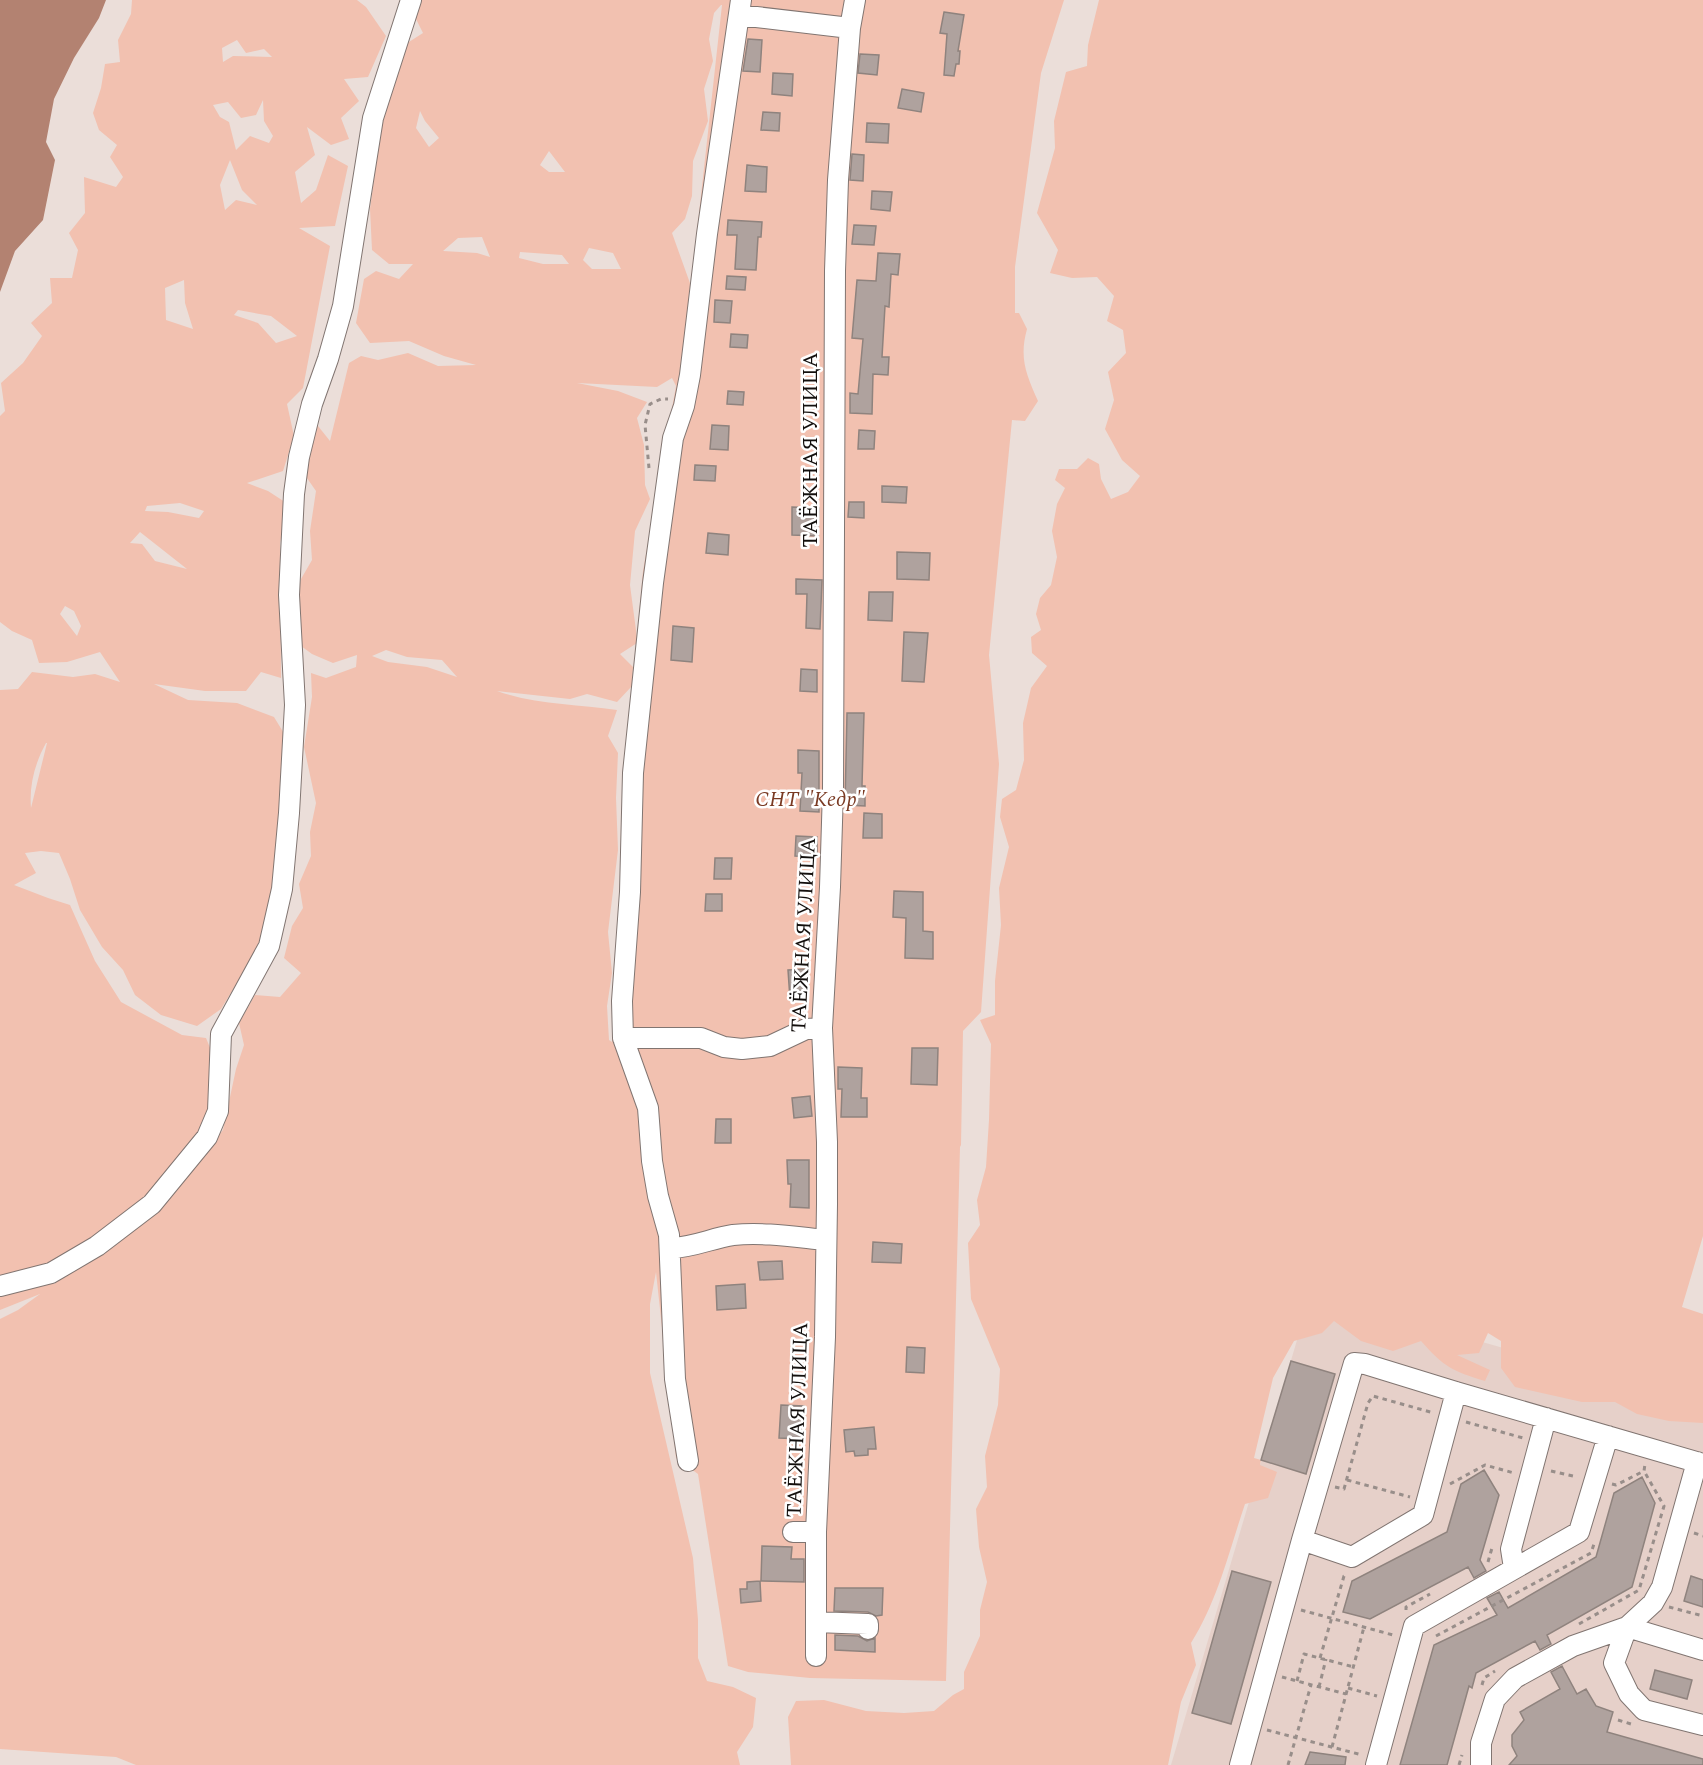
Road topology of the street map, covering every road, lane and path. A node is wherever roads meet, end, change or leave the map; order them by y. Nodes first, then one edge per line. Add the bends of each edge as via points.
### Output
1 (411, 0) edge
2 (855, 0) edge
3 (740, 8) edge
4 (850, 28) junction
5 (822, 1028) junction
6 (623, 1038) junction
7 (826, 1240) junction
8 (670, 1248) junction
9 (0, 1286) edge
10 (1456, 1392) junction
11 (1441, 1417) junction
12 (1546, 1418) junction
13 (1608, 1436) junction
14 (1540, 1441) junction
15 (688, 1461) dead end
16 (1700, 1463) edge
17 (1644, 1471) dead end
18 (1514, 1473) dead end
19 (1347, 1480) junction
20 (1616, 1485) dead end
21 (1330, 1486) dead end
22 (1445, 1487) dead end
23 (1610, 1488) dead end
24 (1414, 1498) dead end
25 (793, 1532) dead end
26 (816, 1532) junction
27 (1598, 1532) dead end
28 (1302, 1540) junction
29 (1514, 1569) junction
30 (1653, 1603) junction
31 (1284, 1606) junction
32 (1703, 1616) edge
33 (816, 1622) junction
34 (1577, 1625) dead end
35 (1364, 1627) junction
36 (1627, 1627) junction
37 (868, 1629) dead end
38 (1410, 1639) junction
39 (1430, 1640) dead end
40 (1703, 1650) edge
41 (816, 1656) dead end
42 (1326, 1659) junction
43 (1505, 1666) dead end
44 (1353, 1667) junction
45 (1280, 1677) dead end
46 (1297, 1681) junction
47 (1311, 1685) junction
48 (1319, 1687) junction
49 (1348, 1688) junction
50 (1481, 1689) dead end
51 (1346, 1694) junction
52 (1393, 1700) junction
53 (1703, 1725) edge
54 (1267, 1729) dead end
55 (1295, 1737) junction
56 (1332, 1747) junction
57 (1463, 1754) dead end
58 (1376, 1762) edge
59 (1240, 1765) edge
60 (1288, 1765) edge
61 (1460, 1765) edge
62 (1481, 1765) edge

1 - 9 street via 373,118 343,306 299,456 289,595 295,705 282,889 269,946 221,1034 218,1112 207,1137 152,1204 97,1246 51,1273
2 - 4 street, ТАЁЖНАЯ УЛИЦА
3 - 4 street
3 - 6 street via 690,375 673,438 653,583 633,773
4 - 5 street, ТАЁЖНАЯ УЛИЦА via 835,271 833,822
5 - 6 street via 806,1029 770,1046 742,1049 701,1038
5 - 7 street, ТАЁЖНАЯ УЛИЦА
6 - 8 street via 648,1108 657,1196
7 - 8 street via 756,1233
7 - 26 street, ТАЁЖНАЯ УЛИЦА
8 - 15 street via 675,1379
10 - 11 street
10 - 12 street
10 - 28 street via 1354,1363
11 - 14 path
11 - 19 path via 1373,1396 1368,1402
11 - 28 street via 1424,1515 1352,1557
12 - 13 street
12 - 14 street
13 - 16 street
13 - 29 street via 1579,1532
14 - 29 street via 1511,1550
16 - 30 street via 1662,1587
17 - 34 path via 1664,1506 1639,1590
18 - 22 path via 1485,1465
19 - 21 path via 1344,1489
19 - 24 path
20 - 23 path
25 - 26 street
26 - 33 street, ТАЁЖНАЯ УЛИЦА
27 - 39 path via 1592,1553
28 - 31 street
29 - 38 street via 1413,1626
30 - 32 path
30 - 36 street
31 - 35 path
31 - 59 street
33 - 37 street via 868,1624
33 - 41 street, ТАЁЖНАЯ УЛИЦА
35 - 38 path
35 - 44 path
36 - 40 street
36 - 53 street via 1614,1663 1629,1694 1644,1710
36 - 62 street via 1573,1646 1515,1678 1495,1699 1482,1743
38 - 52 street
42 - 44 path
42 - 46 path via 1304,1654
42 - 48 path
43 - 50 path via 1484,1678
44 - 49 path
45 - 46 path
46 - 47 path
47 - 48 path
47 - 55 path
48 - 51 path
49 - 51 path
49 - 52 path
51 - 56 path
52 - 58 street
54 - 55 path
55 - 56 path
55 - 60 path
56 - 58 path
57 - 61 path

